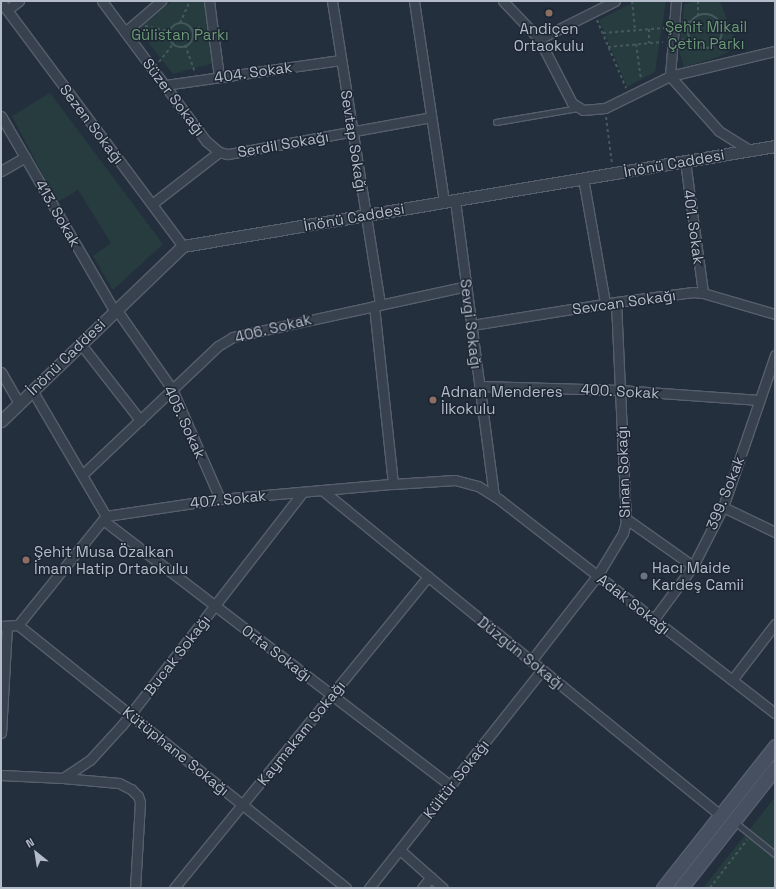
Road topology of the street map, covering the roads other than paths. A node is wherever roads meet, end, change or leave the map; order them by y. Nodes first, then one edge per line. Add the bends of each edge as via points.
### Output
1 (19, 1) edge
2 (102, 1) edge
3 (161, 1) edge
4 (209, 1) edge
5 (332, 1) edge
6 (414, 1) edge
7 (503, 1) edge
8 (615, 1) edge
9 (677, 1) edge
10 (1, 2) edge
11 (7, 10) junction
12 (125, 32) junction
13 (539, 39) junction
14 (775, 51) edge
15 (341, 60) junction
16 (670, 76) junction
17 (220, 77) junction
18 (165, 85) junction
19 (579, 108) junction
20 (1, 116) edge
21 (431, 117) junction
22 (496, 122) dead end
23 (353, 131) junction
24 (775, 146) edge
25 (749, 150) junction
26 (219, 152) junction
27 (25, 157) junction
28 (685, 161) junction
29 (1, 171) edge
30 (583, 178) junction
31 (455, 200) junction
32 (444, 202) junction
33 (152, 204) junction
34 (366, 215) junction
35 (183, 246) junction
36 (466, 286) junction
37 (703, 293) junction
38 (616, 302) junction
39 (605, 303) junction
40 (377, 305) junction
41 (115, 309) junction
42 (775, 314) edge
43 (472, 325) junction
44 (80, 343) junction
45 (775, 355) edge
46 (1, 372) edge
47 (480, 386) junction
48 (172, 389) junction
49 (32, 390) junction
50 (619, 390) junction
51 (760, 400) junction
52 (19, 403) junction
53 (140, 420) junction
54 (1, 421) edge
55 (82, 475) junction
56 (393, 484) junction
57 (322, 490) junction
58 (304, 492) junction
59 (494, 495) junction
60 (220, 499) junction
61 (722, 507) junction
62 (104, 518) junction
63 (625, 518) junction
64 (775, 532) edge
65 (693, 566) junction
66 (597, 576) junction
67 (428, 578) junction
68 (215, 606) junction
69 (654, 619) junction
70 (775, 624) edge
71 (18, 625) junction
72 (4, 626) edge
73 (531, 661) junction
74 (542, 670) junction
75 (732, 680) junction
76 (332, 695) junction
77 (775, 713) edge
78 (130, 715) junction
79 (1, 733) edge
80 (775, 746) edge
81 (775, 768) edge
82 (1, 774) edge
83 (63, 778) junction
84 (451, 786) junction
85 (242, 805) junction
86 (720, 815) junction
87 (734, 821) junction
88 (400, 850) junction
89 (775, 854) edge
90 (431, 877) junction
91 (135, 888) edge
92 (174, 888) edge
93 (346, 888) edge
94 (369, 888) edge
95 (422, 888) edge
96 (443, 888) edge
97 (663, 888) edge
98 (681, 888) edge

1 - 11 street
2 - 12 street, Süzer Sokağı
3 - 12 street
4 - 17 street
5 - 15 street, Sevtap Sokağı
6 - 21 street
7 - 13 street
8 - 13 street
9 - 16 street
10 - 11 street, Sezen Sokağı
11 - 33 street, Sezen Sokağı
12 - 18 street, Süzer Sokağı
13 - 19 street via 572,102
14 - 16 street
15 - 17 street, 404. Sokak
15 - 23 street, Sevtap Sokağı
16 - 19 street via 605,108
16 - 25 street via 719,131
17 - 18 street, 404. Sokak
18 - 26 street, Süzer Sokağı via 206,141
19 - 22 lane
20 - 27 street, 413. Sokak
21 - 23 street, Serdil Sokağı
21 - 32 street
23 - 26 street, Serdil Sokağı via 228,154
23 - 34 street, Sevtap Sokağı
24 - 25 street, İnönü Caddesi
25 - 28 street, İnönü Caddesi
26 - 33 street, Serdil Sokağı
27 - 29 street
27 - 41 street, 413. Sokak
28 - 30 street, İnönü Caddesi
28 - 37 street, 401. Sokak
30 - 31 street, İnönü Caddesi
30 - 39 street
31 - 32 street, İnönü Caddesi
31 - 36 street, Sevgi Sokağı
32 - 34 street, İnönü Caddesi
33 - 35 street, Sezen Sokağı
34 - 35 street, İnönü Caddesi
34 - 40 street, Sevtap Sokağı
35 - 41 street, İnönü Caddesi
36 - 40 street, 406. Sokak
36 - 43 street, Sevgi Sokağı
37 - 38 street, Sevcan Sokağı
37 - 42 street, Sevcan Sokağı
38 - 39 street, Sevcan Sokağı
38 - 50 street, Sinan Sokağı
39 - 43 street, Sevcan Sokağı
40 - 48 street, 406. Sokak via 239,334 218,346
40 - 56 street, Sevtap Sokağı
41 - 44 street, İnönü Caddesi
41 - 48 street, 405. Sokak
43 - 47 street, Sevgi Sokağı
44 - 49 street, İnönü Caddesi
44 - 53 street
45 - 51 street, 399. Sokak
46 - 52 street
47 - 50 street, 400. Sokak
47 - 59 street, Sevgi Sokağı
48 - 53 street, 406. Sokak
48 - 60 street, 405. Sokak
49 - 52 street, İnönü Caddesi
49 - 55 street
50 - 51 street, 400. Sokak
50 - 63 street, Sinan Sokağı
51 - 61 street, 399. Sokak
52 - 54 street, İnönü Caddesi
53 - 55 street, 406. Sokak
55 - 62 street
56 - 57 street, 407. Sokak
56 - 59 street, 407. Sokak via 460,480
57 - 58 street, 407. Sokak
57 - 67 street, Düzgün Sokağı
58 - 60 street, 407. Sokak
58 - 68 street, Bucak Sokağı
59 - 66 street, Adak Sokağı
60 - 62 street, 407. Sokak
61 - 64 street
61 - 65 street, 399. Sokak
62 - 68 street, Orta Sokağı
62 - 71 street
63 - 65 street
63 - 66 street, Sinan Sokağı via 621,539
65 - 69 street, 399. Sokak
66 - 69 street, Adak Sokağı
66 - 73 street, Sinan Sokağı
67 - 73 street, Düzgün Sokağı
67 - 76 street, Kaymakam Sokağı
68 - 76 street, Orta Sokağı
68 - 78 street, Bucak Sokağı
69 - 75 street, Adak Sokağı
70 - 75 street
71 - 72 street
71 - 78 street, Kütüphane Sokağı
72 - 79 street
73 - 74 street, Düzgün Sokağı
74 - 84 street, Kültür Sokağı
74 - 86 street, Düzgün Sokağı
75 - 77 street, Adak Sokağı
76 - 84 street, Orta Sokağı
76 - 85 street, Kaymakam Sokağı
78 - 83 street, Bucak Sokağı via 90,760
78 - 85 street, Kütüphane Sokağı
80 - 86 main road
81 - 87 main road
82 - 83 street
83 - 91 street via 119,783 136,793 140,802
84 - 88 street, Kültür Sokağı
85 - 92 street, Kaymakam Sokağı
85 - 93 street, Kütüphane Sokağı
86 - 97 main road
87 - 89 lane
87 - 98 main road
88 - 90 street
88 - 94 street, Kültür Sokağı
90 - 95 street
90 - 96 street

